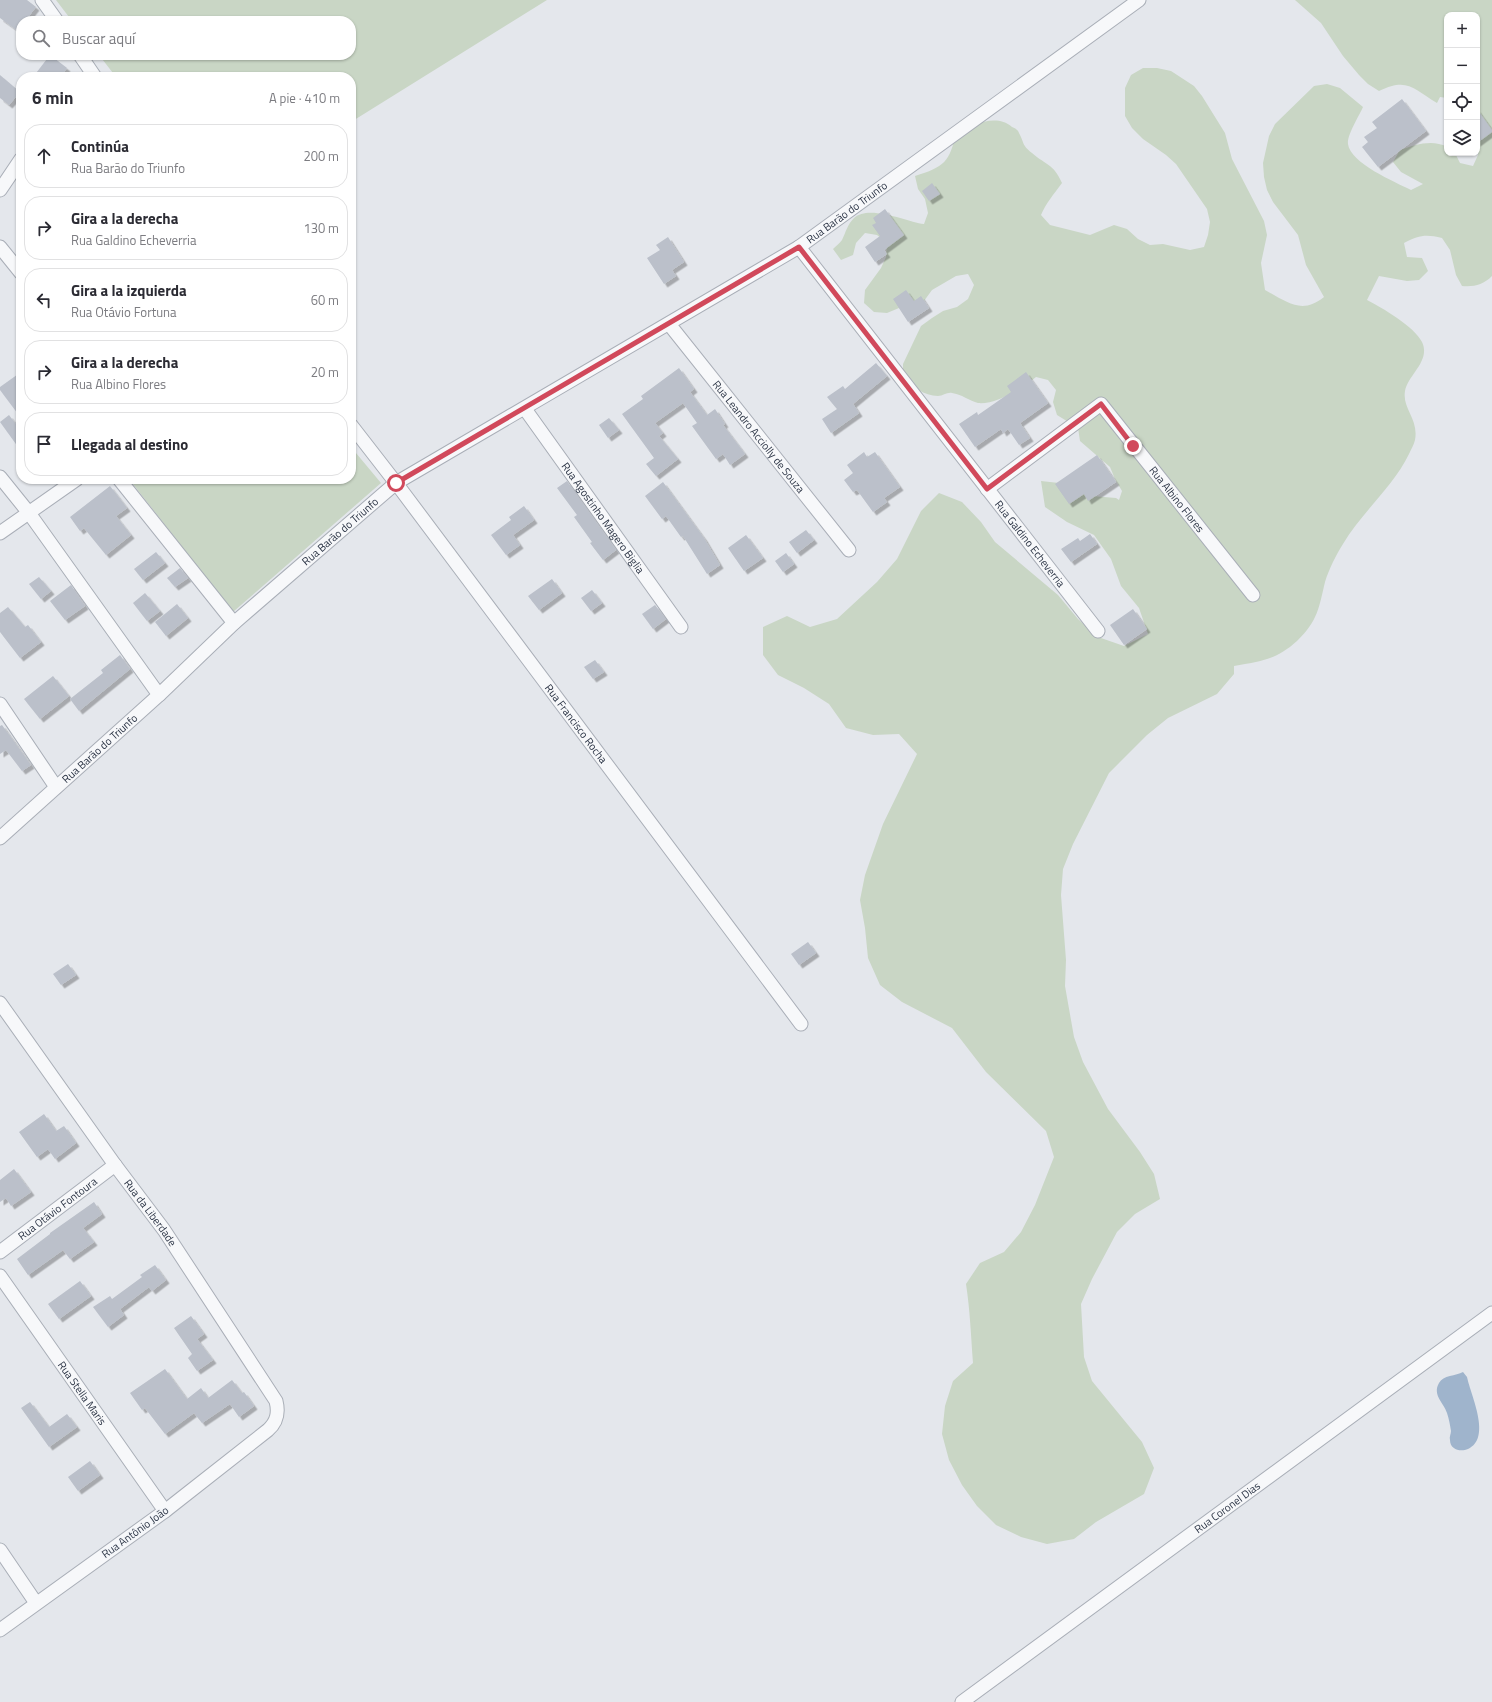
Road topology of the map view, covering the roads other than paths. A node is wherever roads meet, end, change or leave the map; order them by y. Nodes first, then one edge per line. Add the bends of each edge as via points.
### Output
1 (42, 0) edge
2 (1139, 0) edge
3 (53, 16) edge
4 (82, 60) edge
5 (88, 72) edge
6 (16, 166) edge
7 (0, 190) edge
8 (0, 247) edge
9 (799, 247) junction
10 (16, 267) edge
11 (669, 324) junction
12 (525, 409) junction
13 (356, 431) edge
14 (0, 477) edge
15 (396, 483) junction
16 (70, 484) edge
17 (123, 484) edge
18 (987, 489) junction
19 (29, 512) junction
20 (0, 533) edge
21 (849, 550) dead end
22 (1253, 595) dead end
23 (234, 623) junction
24 (681, 627) dead end
25 (1098, 631) dead end
26 (159, 695) junction
27 (0, 704) edge
28 (56, 786) junction
29 (0, 838) edge
30 (0, 1003) edge
31 (801, 1024) dead end
32 (115, 1165) junction
33 (0, 1252) edge
34 (0, 1276) edge
35 (1492, 1313) edge
36 (268, 1430) joint
37 (165, 1511) junction
38 (0, 1550) edge
39 (36, 1603) junction
40 (0, 1630) edge
41 (962, 1702) edge

1 - 3 street
2 - 9 street, Rua Barão do Triunfo
4 - 5 street
6 - 7 street
8 - 10 street
9 - 11 street, Rua Barão do Triunfo
9 - 18 street, Rua Galdino Echeverria
11 - 12 street, Rua Barão do Triunfo
11 - 21 street, Rua Leandro Acciolly de Souza
12 - 15 street, Rua Barão do Triunfo
12 - 24 street, Rua Agostinho Magero Biglia
13 - 15 street, Rua Francisco Rocha
14 - 19 street
15 - 23 street, Rua Barão do Triunfo
15 - 31 street, Rua Francisco Rocha
16 - 19 street
17 - 23 street
18 - 22 street, Rua Albino Flores via 1101,404
18 - 25 street, Rua Galdino Echeverria
19 - 20 street
19 - 26 street
23 - 26 street, Rua Barão do Triunfo
26 - 28 street, Rua Barão do Triunfo
27 - 28 street
28 - 29 street, Rua Barão do Triunfo
30 - 32 street, Rua da Liberdade
32 - 33 street, Rua Otávio Fontoura
32 - 36 street, Rua da Liberdade via 164,1230 276,1401 277,1416 274,1425
34 - 37 street, Rua Stella Maris
35 - 41 street, Rua Coronel Dias
36 - 37 street, Rua Antônio João
37 - 39 street, Rua Antônio João
38 - 39 street
39 - 40 street, Rua Antônio João

